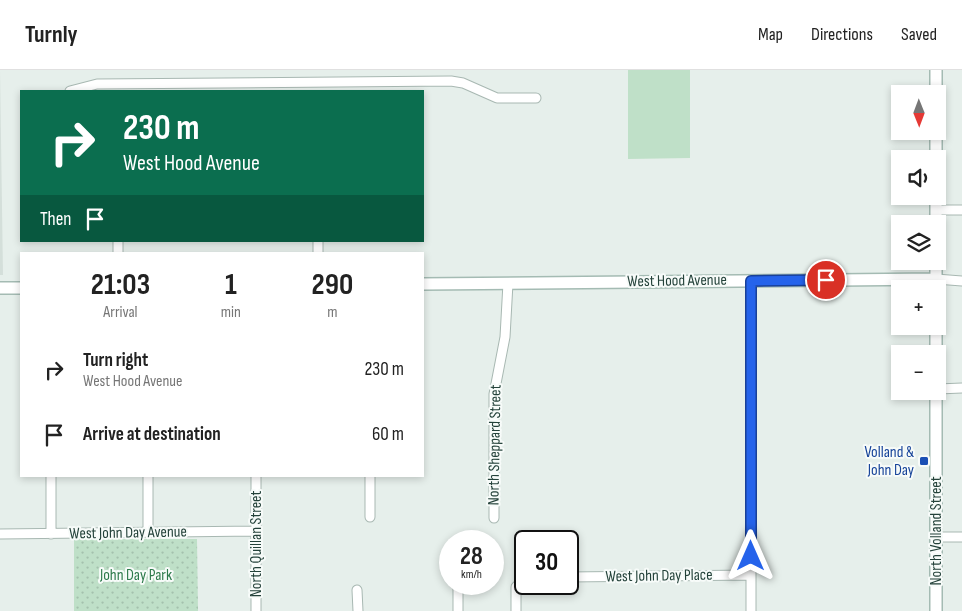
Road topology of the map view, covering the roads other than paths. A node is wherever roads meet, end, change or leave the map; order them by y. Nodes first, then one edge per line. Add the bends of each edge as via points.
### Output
1 (936, 70) edge
2 (936, 85) edge
3 (217, 87) edge
4 (317, 87) edge
5 (139, 88) edge
6 (74, 90) edge
7 (536, 98) dead end
8 (936, 205) edge
9 (936, 210) junction
10 (962, 210) edge
11 (936, 215) edge
12 (751, 281) junction
13 (962, 281) edge
14 (508, 283) junction
15 (891, 283) edge
16 (946, 283) edge
17 (424, 284) edge
18 (0, 288) edge
19 (20, 288) edge
20 (962, 388) edge
21 (946, 389) edge
22 (937, 400) edge
23 (51, 477) edge
24 (148, 477) edge
25 (256, 477) edge
26 (370, 477) edge
27 (370, 517) dead end
28 (494, 518) dead end
29 (256, 531) junction
30 (148, 532) junction
31 (0, 534) edge
32 (51, 534) junction
33 (962, 536) edge
34 (936, 537) junction
35 (751, 575) junction
36 (579, 577) edge
37 (357, 590) dead end
38 (458, 595) edge
39 (515, 595) edge
40 (256, 611) edge
41 (358, 611) edge
42 (458, 611) edge
43 (516, 611) edge
44 (751, 611) edge
45 (936, 611) edge

1 - 2 street
3 - 4 street
3 - 5 street
4 - 7 street via 451,81 497,98
5 - 6 street via 97,84
8 - 9 street
9 - 10 street
9 - 11 street
12 - 14 street, West Hood Avenue
12 - 15 street, West Hood Avenue
12 - 35 street
13 - 16 street, West Hood Avenue
14 - 17 street, West Hood Avenue
14 - 28 street, North Sheppard Street via 505,337 494,394
18 - 19 street
20 - 21 street
22 - 34 street, North Volland Street
23 - 32 street
24 - 30 street
25 - 29 street, North Quillan Street
26 - 27 street
29 - 30 street, West John Day Avenue
29 - 40 street, North Quillan Street
30 - 32 street, West John Day Avenue
31 - 32 street, West John Day Avenue
33 - 34 street
34 - 45 street, North Volland Street
35 - 36 street, West John Day Place
35 - 44 street
37 - 41 street
38 - 42 street
39 - 43 street

